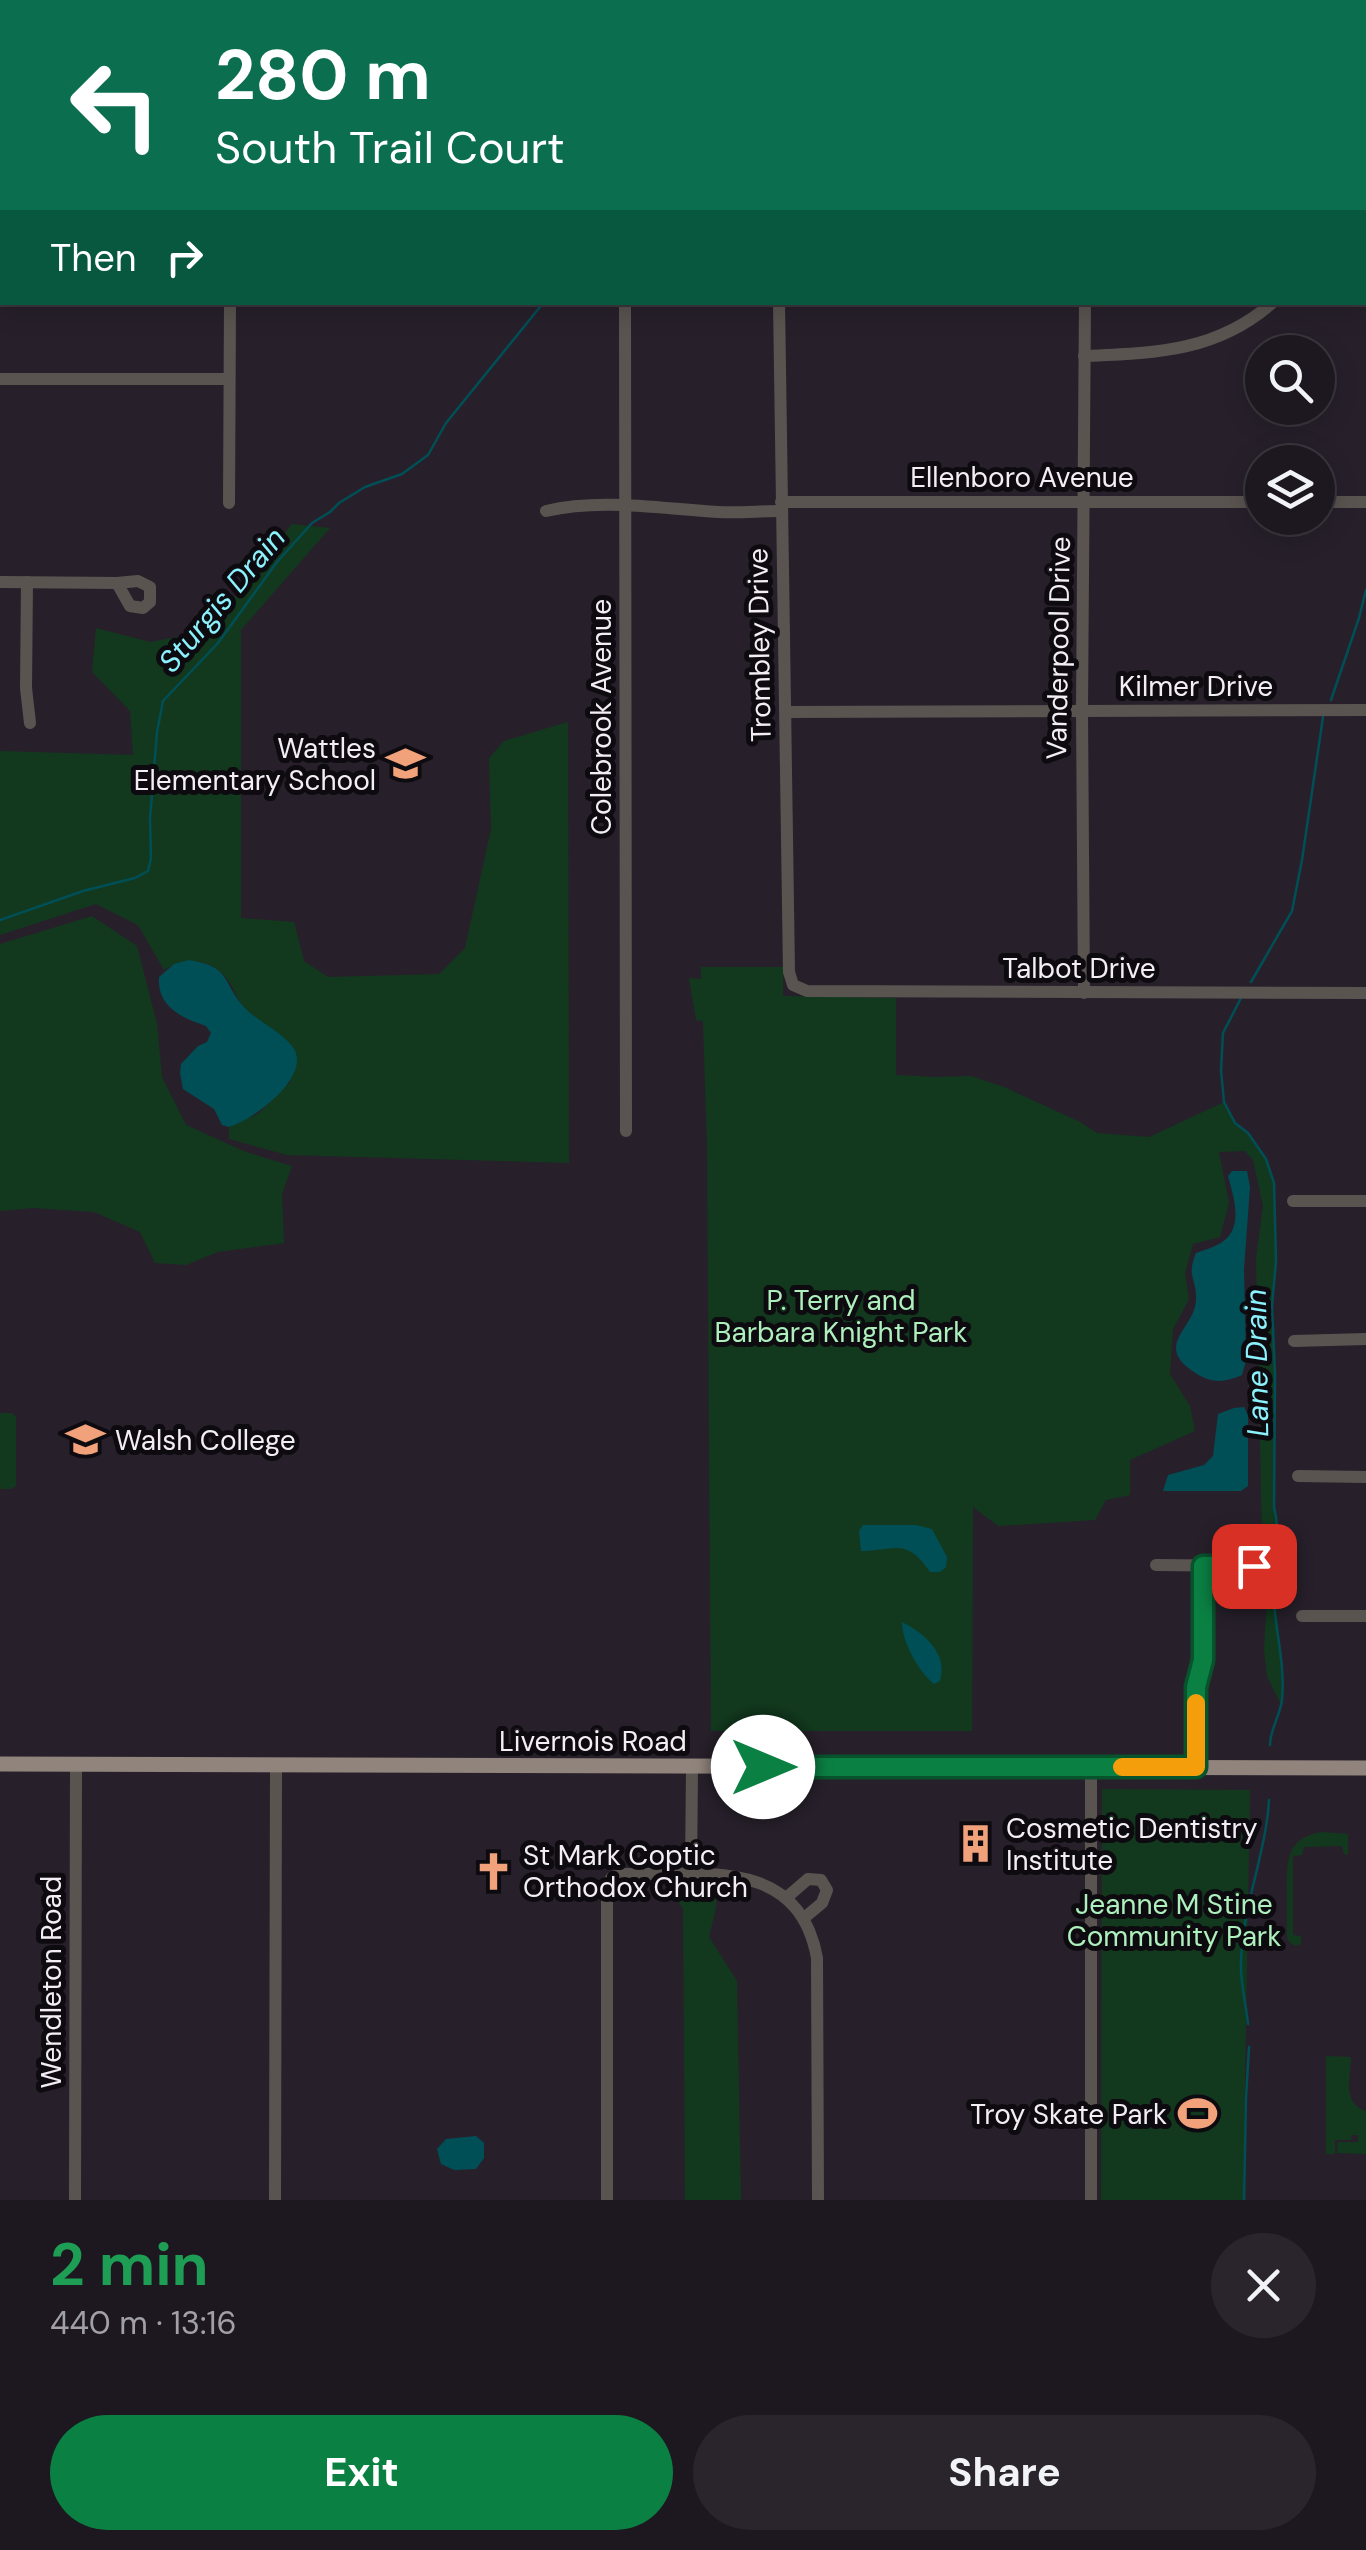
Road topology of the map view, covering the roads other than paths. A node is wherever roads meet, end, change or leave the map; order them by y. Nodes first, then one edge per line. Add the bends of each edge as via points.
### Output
1 (230, 305) edge
2 (625, 305) edge
3 (779, 305) edge
4 (1084, 305) edge
5 (1270, 305) edge
6 (1084, 356) junction
7 (0, 379) edge
8 (229, 379) junction
9 (1084, 502) junction
10 (1245, 502) edge
11 (1335, 502) edge
12 (1366, 502) edge
13 (229, 503) dead end
14 (626, 505) junction
15 (781, 507) junction
16 (546, 511) dead end
17 (0, 582) edge
18 (27, 582) junction
19 (117, 583) dead end
20 (1366, 710) edge
21 (1082, 711) junction
22 (786, 712) junction
23 (30, 723) dead end
24 (793, 985) joint
25 (1084, 993) junction
26 (1366, 993) edge
27 (626, 1132) dead end
28 (1292, 1200) dead end
29 (1366, 1201) edge
30 (1366, 1340) edge
31 (1294, 1342) dead end
32 (1298, 1476) dead end
33 (1366, 1477) edge
34 (1156, 1565) dead end
35 (1203, 1566) junction
36 (1254, 1566) dead end
37 (1302, 1616) dead end
38 (1366, 1616) edge
39 (0, 1764) edge
40 (76, 1765) junction
41 (276, 1765) junction
42 (692, 1767) junction
43 (1092, 1767) junction
44 (1196, 1767) junction
45 (1366, 1768) edge
46 (692, 1875) junction
47 (786, 1898) junction
48 (804, 1918) junction
49 (76, 2200) edge
50 (274, 2200) edge
51 (607, 2200) edge
52 (818, 2200) edge
53 (1091, 2200) edge

1 - 8 street
2 - 14 street, Colebrook Avenue
3 - 15 street, Trombley Drive
4 - 6 street, Vanderpool Drive
5 - 6 street via 1230,334 1194,346
6 - 9 street, Vanderpool Drive
7 - 8 street
8 - 13 street
9 - 10 street, Ellenboro Avenue
9 - 15 street, Ellenboro Avenue
9 - 21 street, Vanderpool Drive
11 - 12 street
14 - 15 street, Ellenboro Avenue via 723,512
14 - 16 street, Ellenboro Avenue
14 - 27 street, Colebrook Avenue
15 - 22 street, Trombley Drive
17 - 18 street
18 - 19 street
18 - 23 street
20 - 21 street, Kilmer Drive
21 - 22 street, Kilmer Drive
21 - 25 street, Vanderpool Drive
22 - 24 street, Trombley Drive
24 - 25 street, Talbot Drive via 807,991
25 - 26 street, Talbot Drive
28 - 29 street
30 - 31 street
32 - 33 street
34 - 35 street
35 - 36 street
35 - 44 street
37 - 38 street
39 - 40 main road, Livernois Road
40 - 41 main road, Livernois Road
40 - 49 street, Wendleton Road
41 - 42 main road, Livernois Road
41 - 50 street
42 - 43 main road, Livernois Road
42 - 46 street
43 - 44 main road, Livernois Road
43 - 53 street
44 - 45 main road, Livernois Road
46 - 47 street via 740,1876
46 - 51 street via 617,1875 607,1885
47 - 48 street
47 - 48 street via 808,1879 821,1880 825,1898
48 - 52 street via 817,1958

